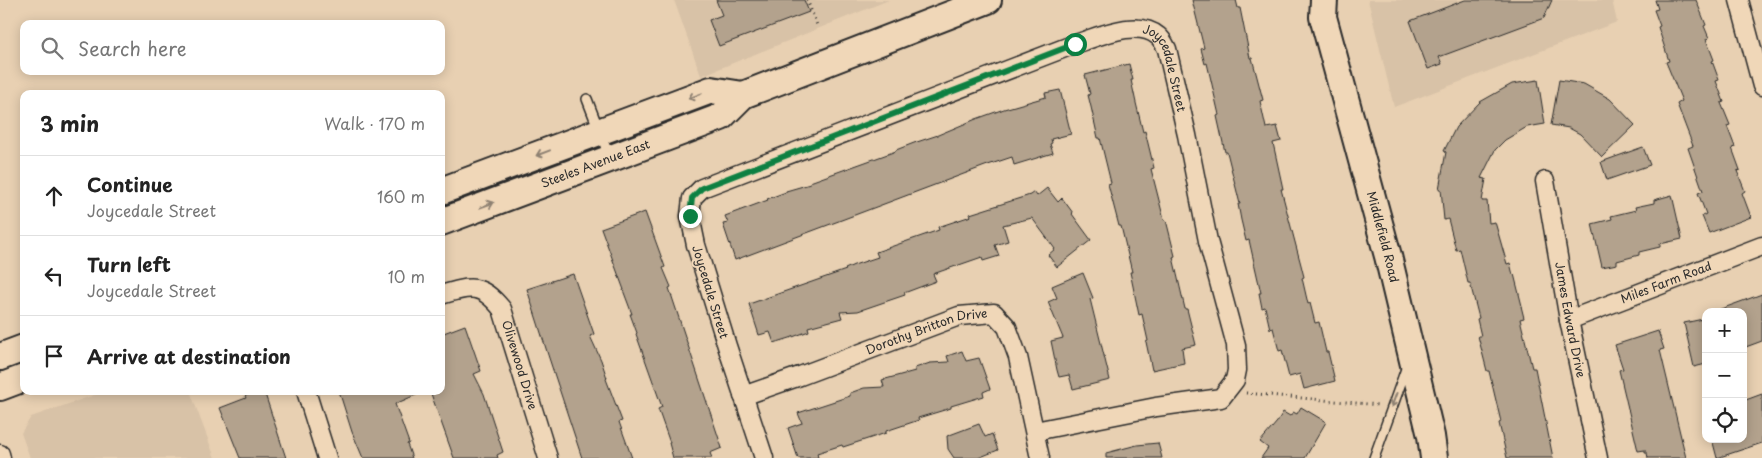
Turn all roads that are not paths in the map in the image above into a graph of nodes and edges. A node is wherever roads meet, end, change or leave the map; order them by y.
1 (988, 0) edge
2 (1739, 0) edge
3 (1319, 6) edge
4 (1762, 86) edge
5 (743, 95) junction
6 (587, 99) dead end
7 (600, 132) junction
8 (610, 158) junction
9 (1544, 181) dead end
10 (445, 190) edge
11 (445, 220) edge
12 (1762, 246) edge
13 (445, 294) edge
14 (1569, 320) junction
15 (20, 350) edge
16 (1411, 354) junction
17 (0, 357) edge
18 (20, 380) edge
19 (0, 387) edge
20 (307, 395) edge
21 (743, 396) junction
22 (1035, 431) junction
23 (0, 454) edge
24 (2, 458) edge
25 (327, 458) edge
26 (548, 458) edge
27 (764, 458) edge
28 (1040, 458) edge
29 (1374, 458) edge
30 (1434, 458) edge
31 (1598, 458) edge

1 - 5 main road, Steeles Avenue East
2 - 4 street
3 - 16 main road, Middlefield Road
5 -> 7 main road
5 - 8 main road, Steeles Avenue East
6 - 7 lane
7 - 8 lane
7 -> 10 main road
11 -> 8 main road, Steeles Avenue East
9 - 14 street, James Edward Drive
12 - 14 street, Miles Farm Road
13 - 26 street, Olivewood Drive
14 - 31 street, James Edward Drive
15 - 17 main road
16 -> 29 lane
16 - 30 main road, Middlefield Road
18 - 19 main road
20 - 25 street
21 - 22 street, Dorothy Britton Drive
21 - 22 street, Joycedale Street
21 - 27 street, Joycedale Street
22 - 28 street, Dorothy Britton Drive
23 - 24 street

